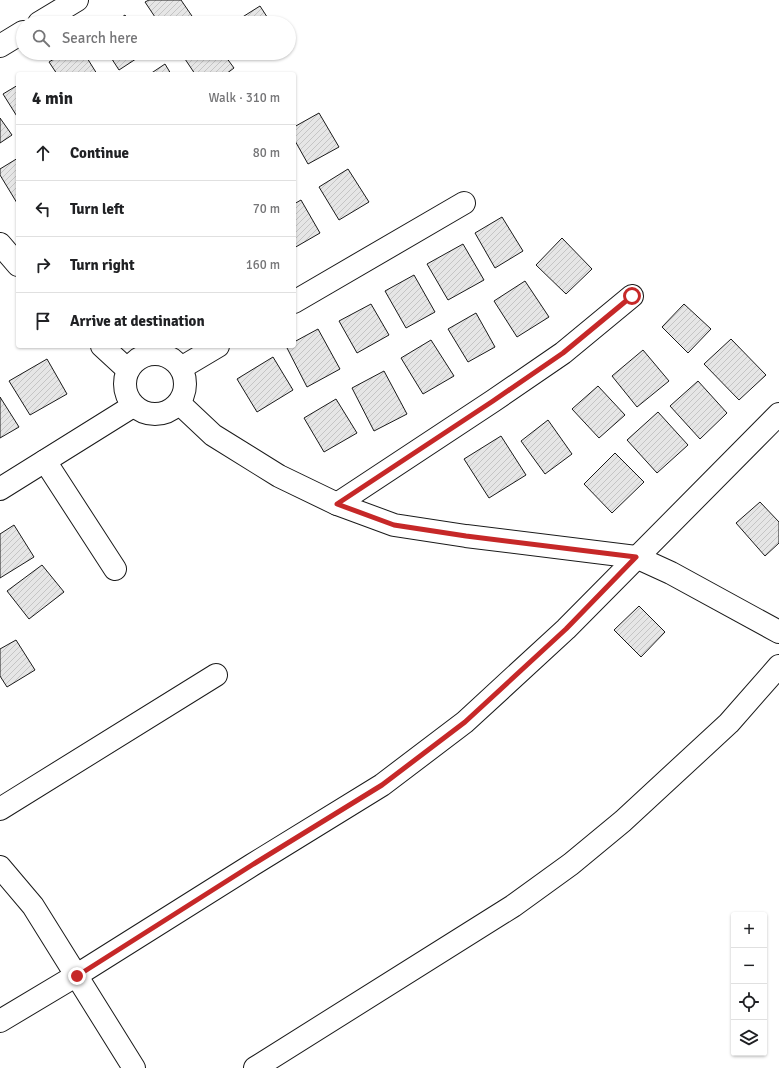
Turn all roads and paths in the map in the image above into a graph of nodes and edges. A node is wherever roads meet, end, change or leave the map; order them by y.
1 (77, 0) edge
2 (51, 16) edge
3 (16, 36) edge
4 (0, 46) edge
5 (464, 202) dead end
6 (632, 296) dead end
7 (296, 301) edge
8 (104, 348) edge
9 (215, 348) edge
10 (181, 368) junction
11 (128, 370) junction
12 (179, 403) junction
13 (133, 406) junction
14 (779, 414) edge
15 (45, 461) junction
16 (0, 489) edge
17 (337, 504) junction
18 (636, 557) junction
19 (115, 569) dead end
20 (779, 632) edge
21 (779, 637) edge
22 (779, 659) edge
23 (779, 666) edge
24 (216, 675) dead end
25 (0, 809) edge
26 (0, 867) edge
27 (77, 976) junction
28 (0, 1021) edge
29 (134, 1068) edge
30 (255, 1068) edge

1 - 2 street
3 - 4 street
5 - 7 street
6 - 17 street
8 - 11 street
9 - 10 street
10 - 11 street
10 - 12 street
11 - 13 street
12 - 13 street
12 - 17 street
13 - 15 street
14 - 18 street
15 - 16 street
15 - 19 street
17 - 18 street
18 - 20 street
18 - 27 street
21 - 22 street
23 - 30 street
24 - 25 street
26 - 27 street
27 - 28 street
27 - 29 street

